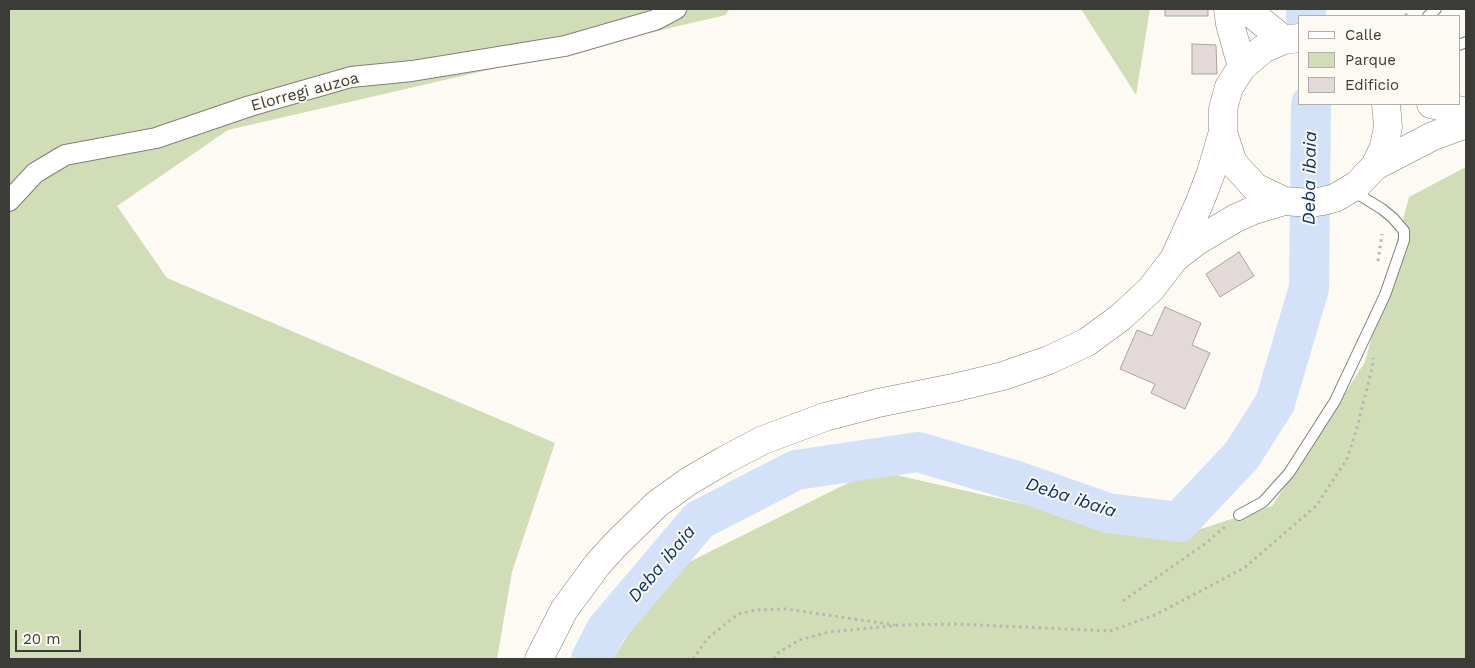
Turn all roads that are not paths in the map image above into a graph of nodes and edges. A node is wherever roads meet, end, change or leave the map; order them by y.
1 (676, 9) edge
2 (1228, 9) edge
3 (1254, 15) edge
4 (1282, 42) edge
5 (1242, 67) junction
6 (1386, 105) edge
7 (1453, 107) edge
8 (1223, 132) junction
9 (1375, 166) junction
10 (1343, 193) junction
11 (1284, 201) junction
12 (9, 202) edge
13 (1174, 259) junction
14 (1239, 515) road end
15 (538, 659) edge

1 - 12 street, Elorregi auzoa
2 - 5 main road
3 - 4 main road
4 - 5 main road
5 - 8 main road
6 - 9 main road
7 - 9 main road
8 - 11 main road
8 - 13 main road
9 - 10 main road
10 - 11 main road
10 - 14 lane
11 - 13 main road
13 - 15 main road

